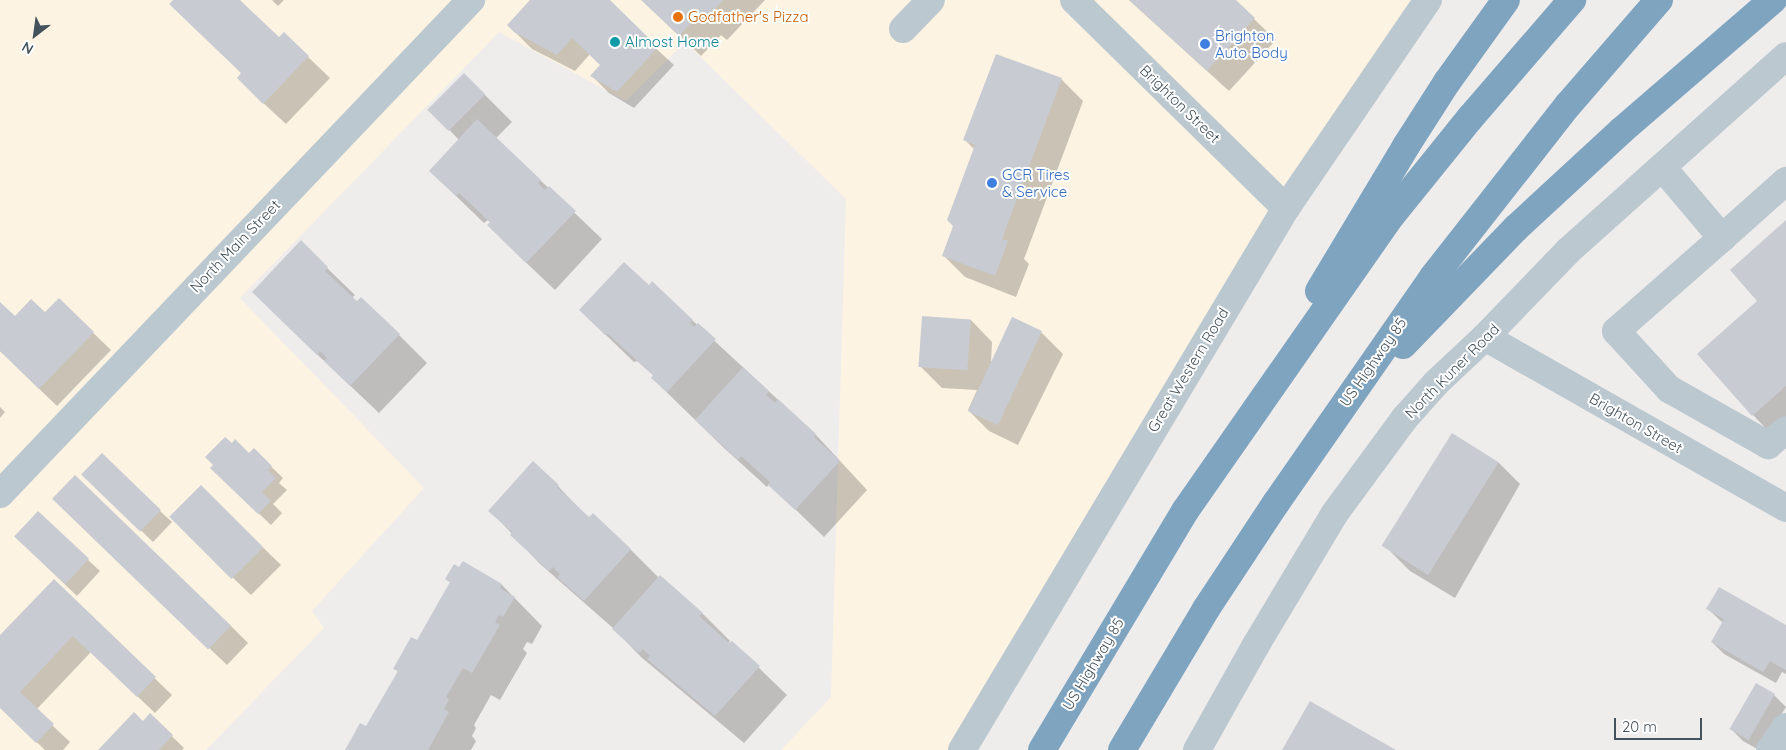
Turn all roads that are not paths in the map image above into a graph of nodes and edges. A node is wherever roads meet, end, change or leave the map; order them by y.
1 (471, 0) edge
2 (931, 0) edge
3 (1074, 0) edge
4 (1428, 0) edge
5 (1506, 0) edge
6 (1572, 0) edge
7 (1659, 0) edge
8 (1773, 0) edge
9 (903, 29) dead end
10 (1786, 56) edge
11 (1662, 167) junction
12 (1786, 181) edge
13 (1286, 208) junction
14 (1722, 238) junction
15 (1485, 337) junction
16 (1786, 430) edge
17 (1307, 456) junction
18 (0, 494) edge
19 (1786, 508) edge
20 (1185, 512) junction
21 (1786, 727) edge
22 (962, 750) edge
23 (1042, 750) edge
24 (1122, 750) edge
25 (1198, 750) edge
26 (1770, 750) edge

1 - 18 street, North Main Street
2 - 9 street
3 - 13 street, Brighton Street
4 - 13 street, Great Western Road
5 - 20 highway
6 - 20 highway, US Highway 85
7 - 17 highway, US Highway 85
8 - 17 highway
10 - 11 street, North Kuner Road
11 - 14 street
11 - 15 street, North Kuner Road
12 - 14 street
13 - 22 street, Great Western Road
14 - 16 street
15 - 19 street, Brighton Street
15 - 25 street, North Kuner Road
17 - 24 highway, US Highway 85
20 - 23 highway, US Highway 85
21 - 26 street

